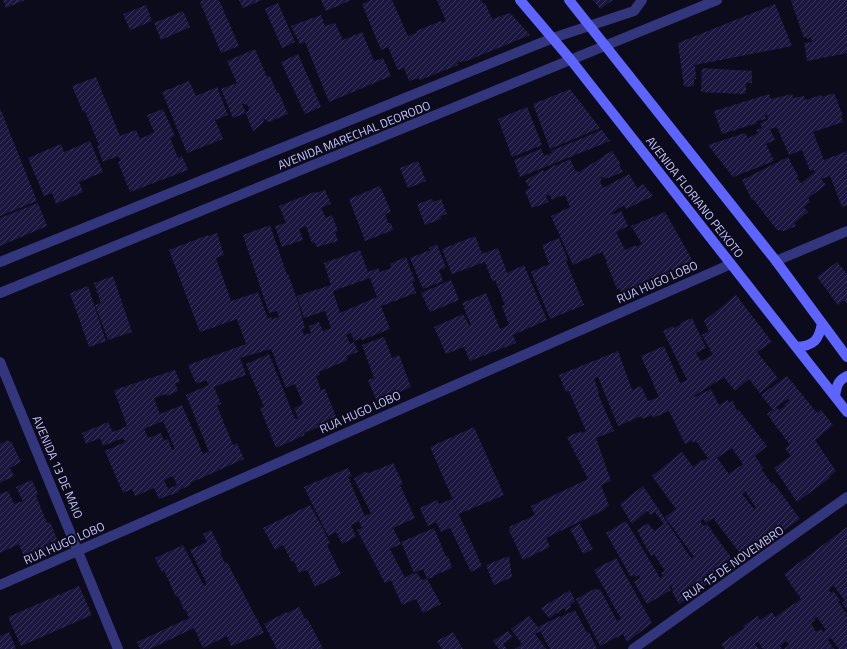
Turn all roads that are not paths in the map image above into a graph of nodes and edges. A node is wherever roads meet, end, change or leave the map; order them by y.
1 (520, 0) edge
2 (569, 0) edge
3 (642, 0) edge
4 (717, 0) edge
5 (591, 26) junction
6 (553, 38) junction
7 (607, 46) junction
8 (571, 60) junction
9 (847, 232) edge
10 (776, 261) junction
11 (0, 262) edge
12 (731, 264) junction
13 (0, 293) edge
14 (822, 323) junction
15 (796, 347) junction
16 (847, 357) edge
17 (0, 362) edge
18 (847, 376) edge
19 (835, 396) junction
20 (847, 412) edge
21 (847, 497) edge
22 (78, 550) junction
23 (0, 585) edge
24 (118, 649) edge
25 (633, 649) edge

1 - 6 street, AVENIDA FLORIANO PEIXOTO
2 - 5 street, AVENIDA FLORIANO PEIXOTO
3 - 5 street, AVENIDA MARECHAL DEORODO
4 - 7 street, AVENIDA MARECHAL DEORODO
5 - 6 street, AVENIDA MARECHAL DEORODO
5 - 7 street, AVENIDA FLORIANO PEIXOTO
6 - 8 street, AVENIDA FLORIANO PEIXOTO
6 - 11 street, AVENIDA MARECHAL DEORODO
7 - 8 street, AVENIDA MARECHAL DEORODO
7 - 10 street, AVENIDA FLORIANO PEIXOTO
8 - 12 street, AVENIDA FLORIANO PEIXOTO
8 - 13 street, AVENIDA MARECHAL DEORODO
9 - 10 street
10 - 14 street, AVENIDA FLORIANO PEIXOTO
12 - 15 street, AVENIDA FLORIANO PEIXOTO
12 - 22 street, RUA HUGO LOBO
14 - 15 street
14 - 16 street, AVENIDA FLORIANO PEIXOTO
15 - 19 street, AVENIDA FLORIANO PEIXOTO
17 - 22 street, AVENIDA 13 DE MAIO
18 - 19 street
19 - 20 street, AVENIDA FLORIANO PEIXOTO
21 - 25 street, RUA 15 DE NOVEMBRO
22 - 23 street, RUA HUGO LOBO
22 - 24 street, AVENIDA 13 DE MAIO

